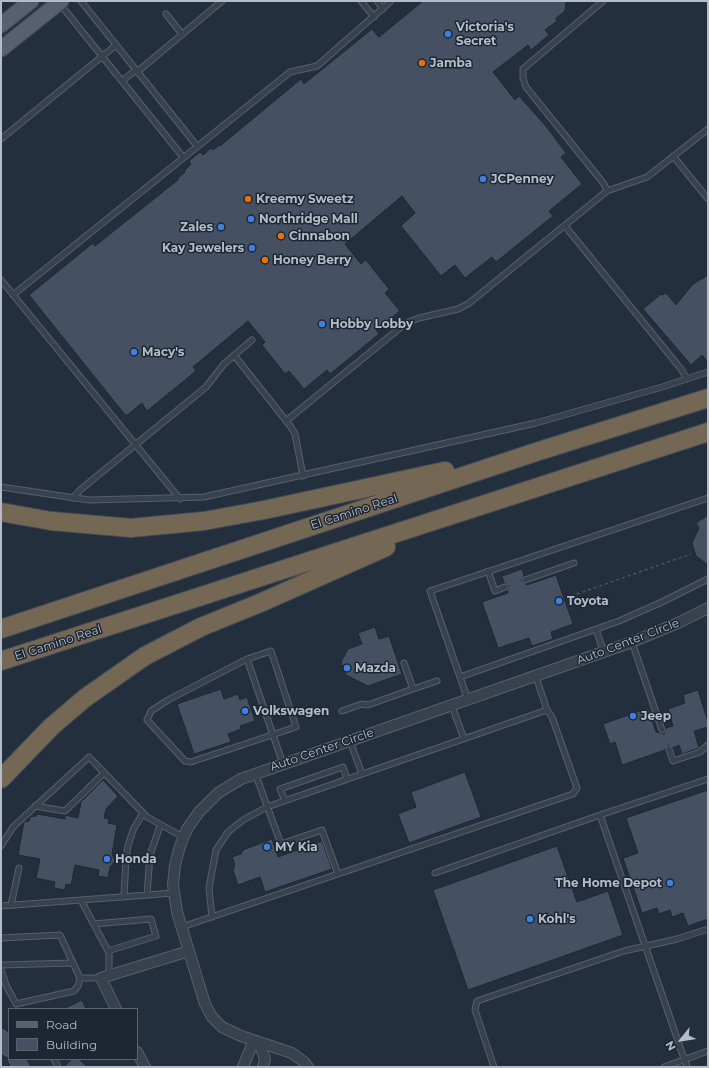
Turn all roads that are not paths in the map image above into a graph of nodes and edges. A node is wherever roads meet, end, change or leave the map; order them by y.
1 (31, 1) edge
2 (60, 1) edge
3 (81, 1) edge
4 (222, 1) edge
5 (361, 1) edge
6 (377, 1) edge
7 (391, 1) edge
8 (603, 1) edge
9 (383, 9) junction
10 (166, 14) dead end
11 (374, 17) junction
12 (1, 25) edge
13 (182, 34) junction
14 (116, 45) junction
15 (1, 49) edge
16 (102, 56) junction
17 (137, 71) junction
18 (122, 81) junction
19 (708, 128) edge
20 (1, 140) edge
21 (197, 146) junction
22 (673, 156) junction
23 (183, 157) junction
24 (607, 191) junction
25 (708, 199) edge
26 (565, 226) junction
27 (1, 280) edge
28 (13, 295) junction
29 (252, 340) dead end
30 (234, 355) junction
31 (708, 372) edge
32 (687, 379) junction
33 (708, 398) edge
34 (286, 421) junction
35 (708, 432) edge
36 (135, 444) junction
37 (536, 452) junction
38 (303, 476) junction
39 (1, 487) edge
40 (73, 498) junction
41 (708, 498) edge
42 (180, 499) junction
43 (475, 508) junction
44 (1, 512) edge
45 (574, 564) dead end
46 (488, 571) junction
47 (708, 579) edge
48 (525, 580) dead end
49 (506, 587) dead end
50 (708, 608) edge
51 (1, 628) edge
52 (596, 629) junction
53 (632, 642) junction
54 (604, 652) junction
55 (248, 659) junction
56 (1, 661) edge
57 (404, 663) dead end
58 (460, 677) junction
59 (536, 677) junction
60 (437, 681) dead end
61 (413, 689) junction
62 (468, 700) junction
63 (452, 706) junction
64 (547, 710) junction
65 (342, 711) dead end
66 (662, 730) dead end
67 (273, 734) junction
68 (464, 739) junction
69 (350, 741) junction
70 (708, 745) edge
71 (669, 749) dead end
72 (283, 764) junction
73 (104, 773) junction
74 (255, 773) junction
75 (362, 774) junction
76 (708, 778) edge
77 (1, 779) edge
78 (347, 779) junction
79 (285, 801) junction
80 (35, 806) junction
81 (267, 807) junction
82 (143, 813) junction
83 (600, 815) junction
84 (160, 826) junction
85 (183, 837) junction
86 (1, 846) edge
87 (19, 868) dead end
88 (435, 873) dead end
89 (338, 874) junction
90 (174, 893) junction
91 (148, 895) junction
92 (124, 897) junction
93 (81, 900) junction
94 (11, 905) junction
95 (1, 906) edge
96 (212, 917) junction
97 (94, 924) junction
98 (182, 927) junction
99 (708, 929) edge
100 (1, 938) edge
101 (646, 946) junction
102 (108, 951) junction
103 (189, 952) junction
104 (73, 963) junction
105 (1, 965) edge
106 (1, 970) edge
107 (105, 977) junction
108 (80, 978) junction
109 (116, 1008) edge
110 (1, 1037) edge
111 (259, 1042) junction
112 (8, 1048) edge
113 (708, 1050) edge
114 (138, 1054) edge
115 (684, 1059) junction
116 (145, 1067) edge
117 (243, 1067) edge
118 (263, 1067) edge
119 (308, 1067) edge
120 (494, 1067) edge
121 (664, 1067) edge
122 (686, 1067) edge

1 - 12 main road
2 - 15 main road
2 - 16 lane
3 - 14 lane
4 - 13 lane
5 - 11 lane
6 - 9 lane
7 - 9 lane
8 - 24 lane
9 - 11 lane
10 - 13 lane
11 - 21 lane
13 - 17 lane
14 - 16 lane
14 - 17 lane
16 - 18 lane
16 - 20 lane
17 - 18 lane
17 - 21 lane
18 - 23 lane
19 - 22 lane
21 - 23 lane
22 - 24 lane
22 - 25 lane
23 - 28 lane
24 - 26 lane
26 - 32 lane
26 - 34 lane
27 - 28 lane
28 - 36 lane
29 - 30 lane
30 - 34 lane
30 - 36 lane
31 - 32 lane
32 - 38 lane
33 - 37 highway, El Camino Real
34 - 38 lane
35 - 43 highway, El Camino Real
36 - 40 lane
36 - 42 lane
37 - 44 highway
37 - 51 highway, El Camino Real
38 - 42 lane
39 - 40 lane
40 - 42 lane
41 - 46 lane
43 - 56 highway, El Camino Real
43 - 77 highway
45 - 48 lane
46 - 49 lane
46 - 58 lane
47 - 52 lane
50 - 53 street, Auto Center Circle
52 - 54 lane
52 - 58 lane
53 - 54 street, Auto Center Circle
53 - 66 lane
54 - 59 street, Auto Center Circle
55 - 67 lane
55 - 67 lane
55 - 67 lane
57 - 61 lane
58 - 62 lane
59 - 62 street, Auto Center Circle
59 - 64 lane
60 - 61 lane
61 - 65 lane
62 - 63 street, Auto Center Circle
63 - 68 lane
63 - 69 street, Auto Center Circle
64 - 68 lane
64 - 89 lane
67 - 72 lane
68 - 75 lane
69 - 72 street, Auto Center Circle
69 - 75 lane
70 - 71 lane
72 - 74 street, Auto Center Circle
73 - 80 lane
73 - 80 lane
73 - 82 lane
74 - 81 lane
74 - 85 street, Auto Center Circle
75 - 78 lane
76 - 83 lane
78 - 79 lane
78 - 79 lane
79 - 81 lane
80 - 86 lane
81 - 89 lane
81 - 96 lane
82 - 84 lane
82 - 92 lane
83 - 88 lane
83 - 101 lane
84 - 85 lane
84 - 91 lane
85 - 90 street, Auto Center Circle
87 - 94 lane
89 - 96 lane
90 - 91 lane
90 - 98 street, Auto Center Circle
91 - 92 lane
92 - 93 lane
93 - 94 lane
93 - 97 lane
94 - 95 lane
96 - 98 lane
97 - 102 lane
97 - 102 lane
98 - 103 street, Auto Center Circle
99 - 101 lane
100 - 104 lane
101 - 115 lane
101 - 120 lane
102 - 107 lane
103 - 107 street
103 - 111 street, Auto Center Circle
104 - 105 lane
104 - 108 lane
106 - 108 lane
107 - 108 lane
107 - 109 street
110 - 112 main road
111 - 117 street
111 - 118 street
111 - 119 street, Auto Center Circle
113 - 115 lane
114 - 116 street
115 - 121 lane
115 - 122 lane

